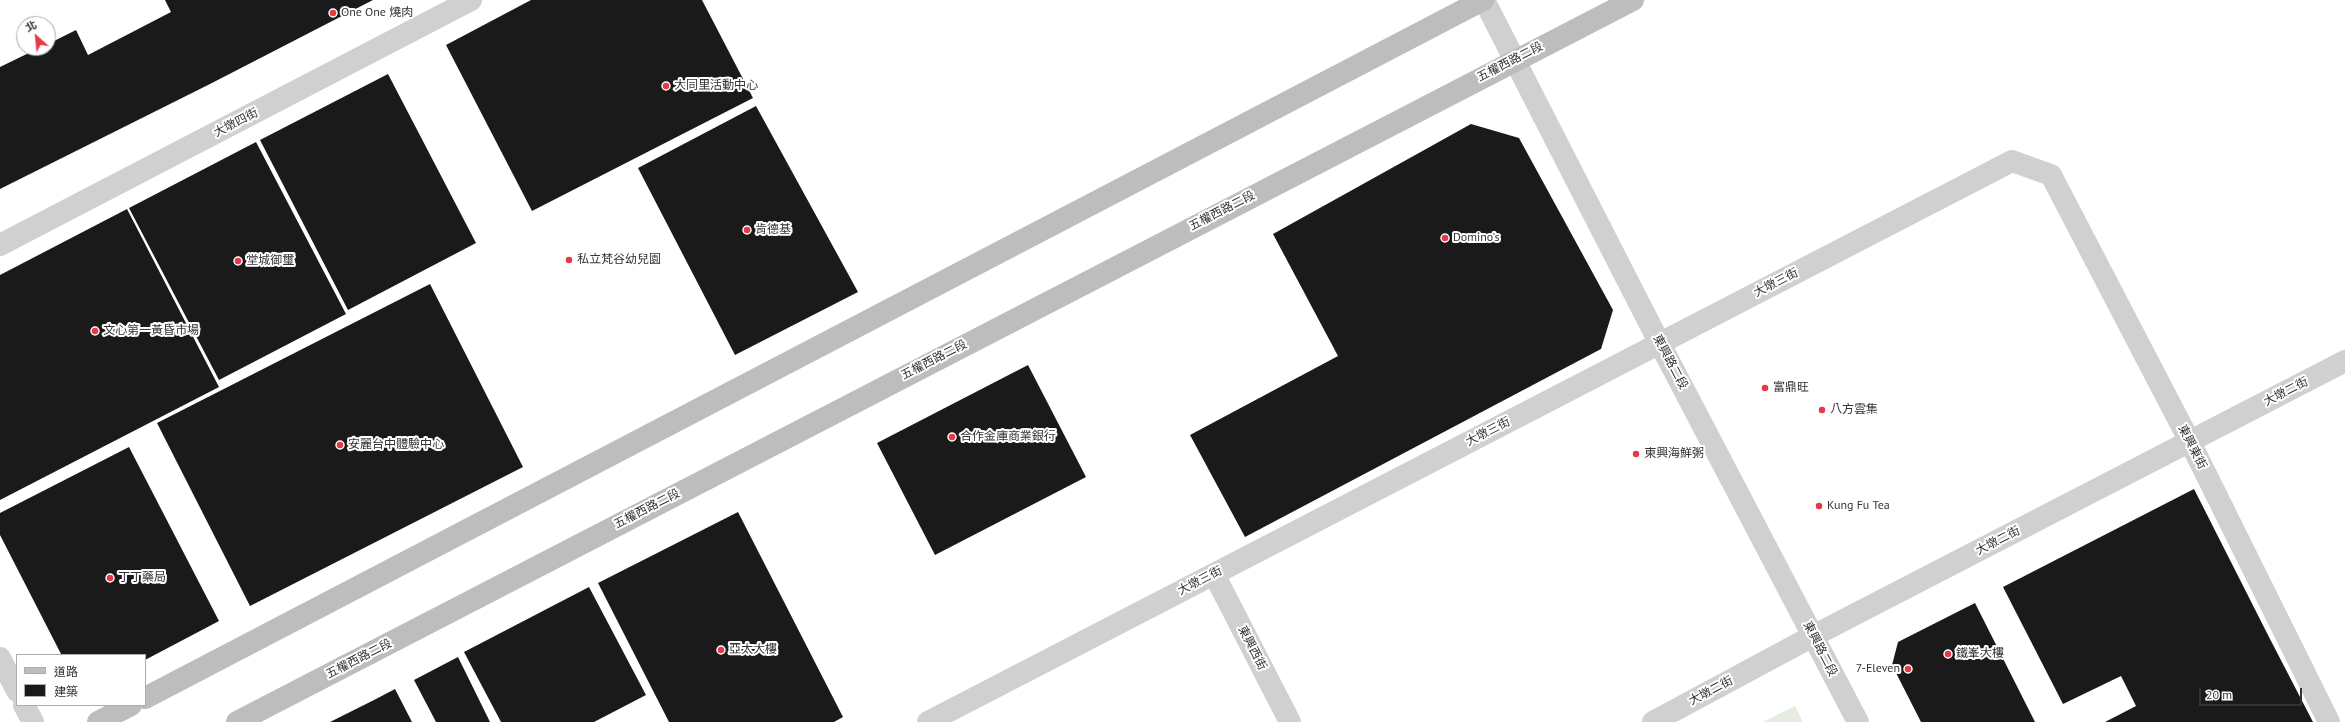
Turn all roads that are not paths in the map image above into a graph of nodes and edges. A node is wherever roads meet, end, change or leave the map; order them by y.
1 (471, 0) edge
2 (1484, 0) edge
3 (1633, 0) edge
4 (1514, 60) junction
5 (2051, 174) joint
6 (0, 245) edge
7 (1660, 344) junction
8 (2345, 361) edge
9 (2190, 442) junction
10 (1214, 574) junction
11 (1813, 636) junction
12 (0, 658) edge
13 (16, 689) edge
14 (146, 697) edge
15 (25, 706) edge
16 (129, 706) edge
17 (33, 722) edge
18 (98, 722) edge
19 (237, 722) edge
20 (928, 722) edge
21 (1290, 722) edge
22 (1653, 722) edge
23 (1858, 722) edge
24 (2329, 722) edge

1 - 6 street, 大墩四街
2 - 4 street, 東興路二段
2 - 14 main road
3 - 4 main road, 五權西路二段
4 - 7 street, 東興路二段
4 - 19 main road, 五權西路二段
5 - 7 street, 大墩三街
5 - 9 street, 東興東街
7 - 10 street, 大墩三街
7 - 11 street, 東興路二段
8 - 9 street, 大墩二街
9 - 11 street, 大墩二街
9 - 24 street, 東興東街
10 - 20 street, 大墩三街
10 - 21 street, 東興西街
11 - 22 street, 大墩二街
11 - 23 street, 東興路二段
12 - 13 street
15 - 17 street
16 - 18 main road

